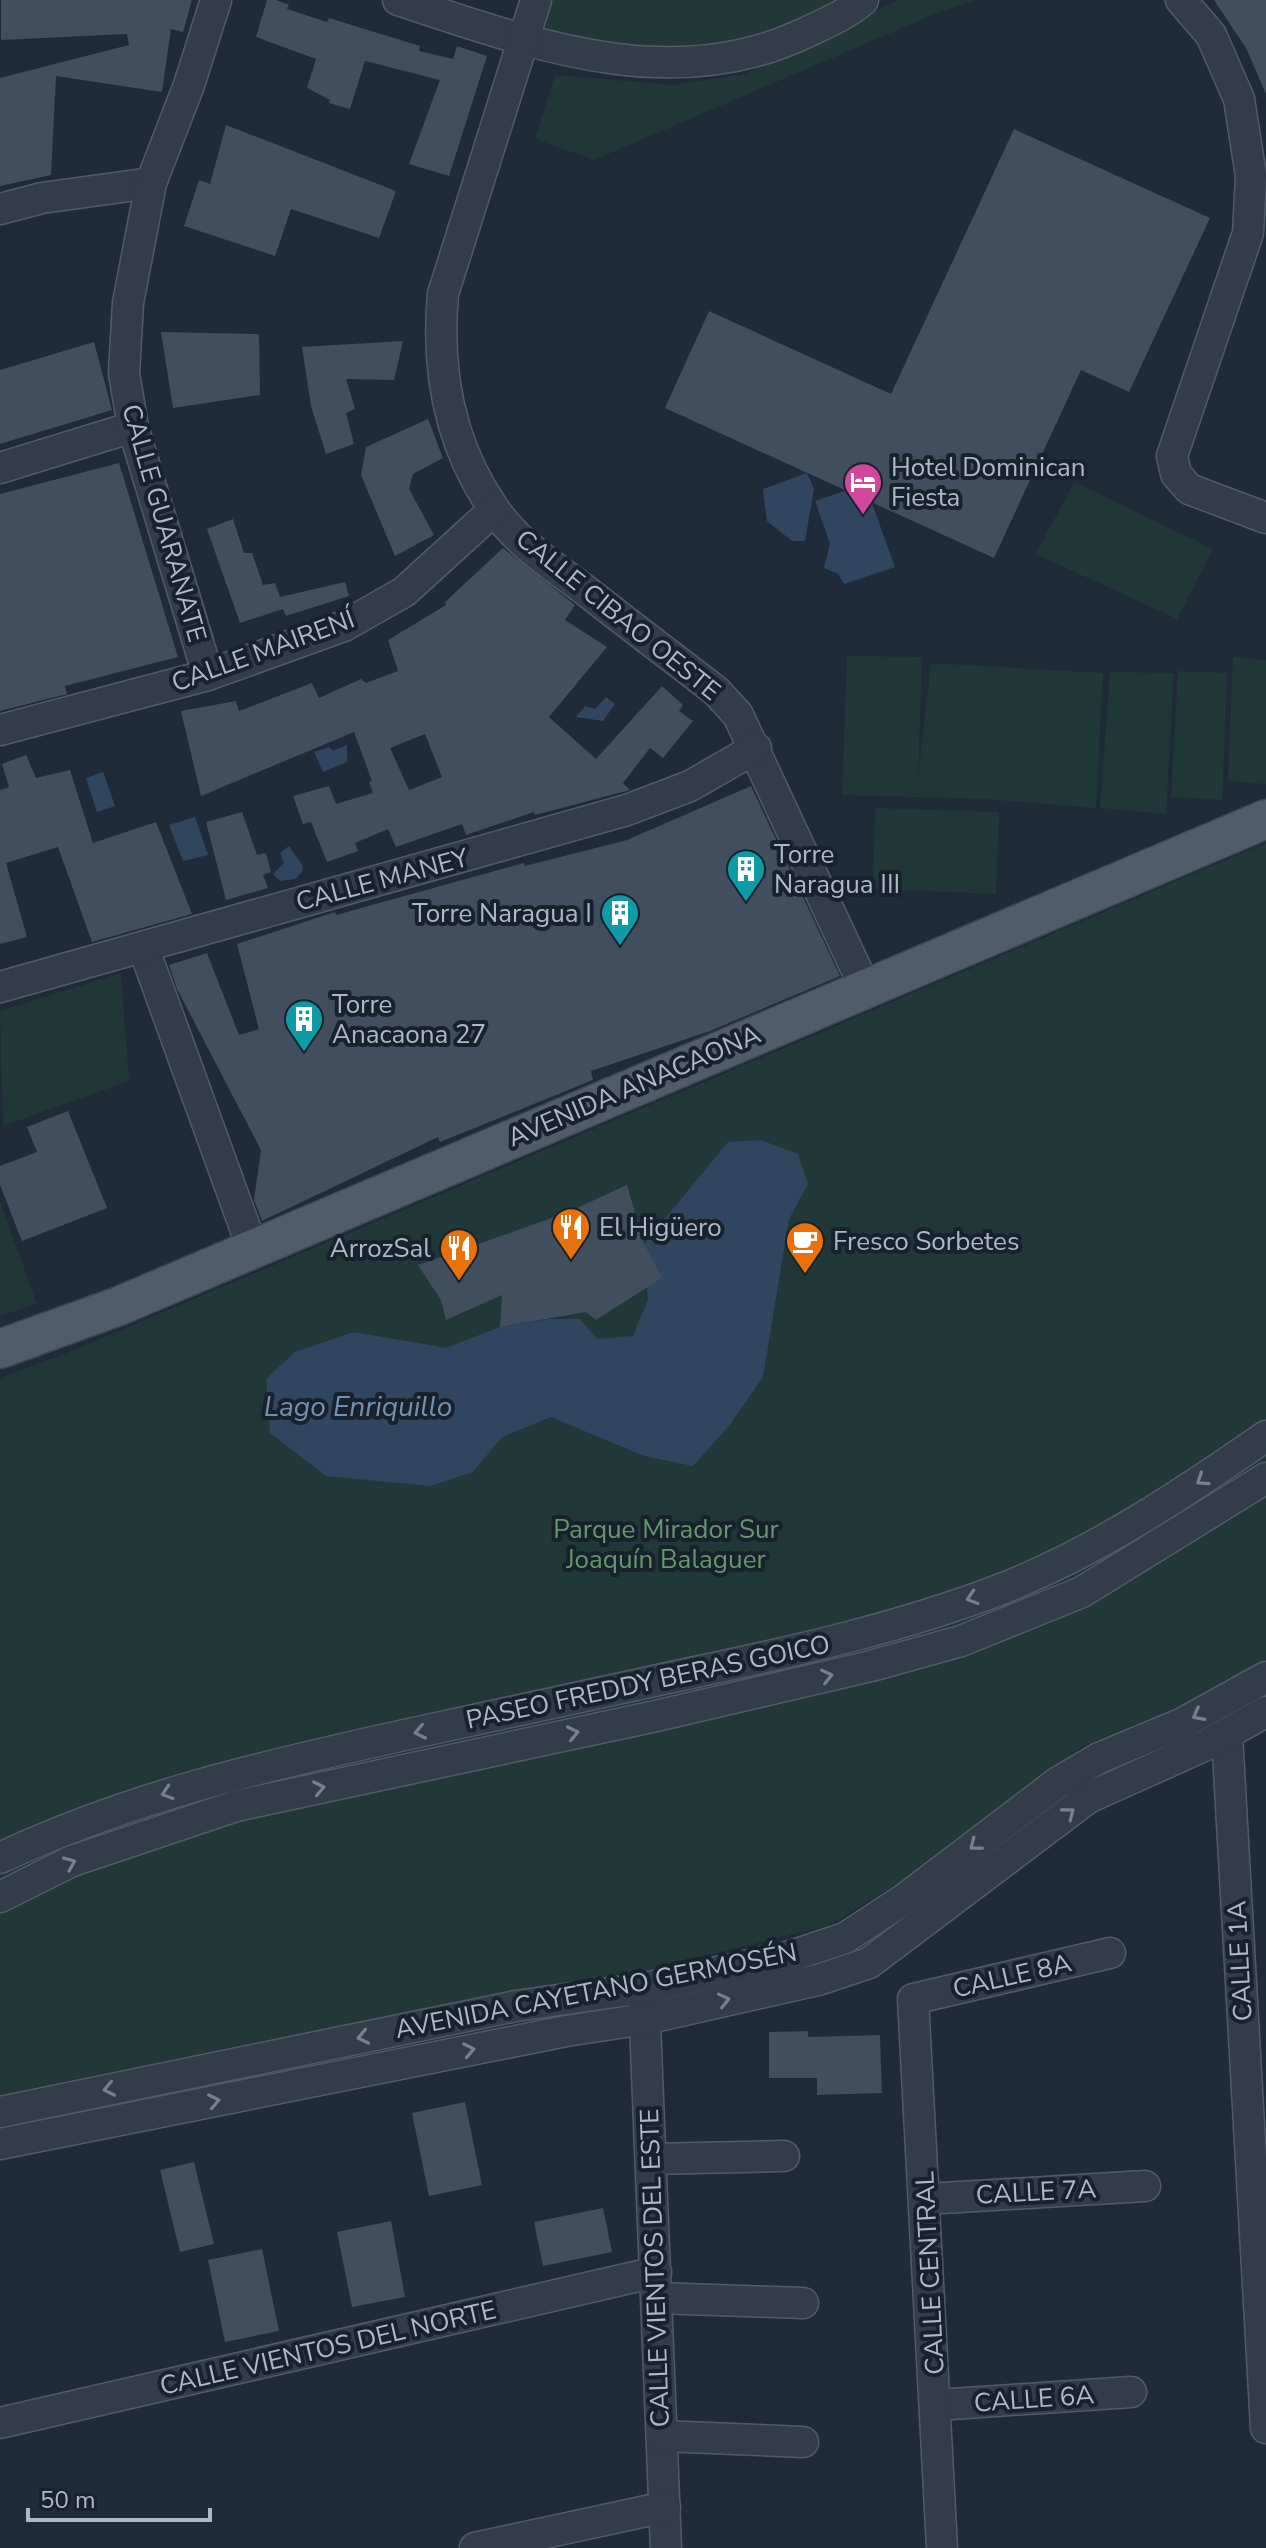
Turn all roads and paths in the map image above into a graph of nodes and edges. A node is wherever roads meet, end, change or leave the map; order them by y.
1 (216, 0) edge
2 (398, 0) edge
3 (536, 0) edge
4 (863, 0) edge
5 (1181, 0) edge
6 (524, 41) junction
7 (151, 183) junction
8 (0, 209) edge
9 (1257, 235) edge
10 (133, 427) junction
11 (0, 468) edge
12 (494, 510) junction
13 (1263, 525) edge
14 (208, 675) junction
15 (0, 730) edge
16 (756, 748) junction
17 (1266, 819) edge
18 (144, 949) junction
19 (0, 987) edge
20 (865, 988) junction
21 (252, 1247) junction
22 (0, 1349) edge
23 (1266, 1436) edge
24 (1266, 1478) edge
25 (1266, 1677) edge
26 (1266, 1712) edge
27 (1227, 1734) junction
28 (0, 1858) edge
29 (0, 1897) edge
30 (1110, 1953) dead end
31 (644, 1988) junction
32 (913, 1999) joint
33 (645, 2019) junction
34 (0, 2112) edge
35 (0, 2144) edge
36 (784, 2156) dead end
37 (651, 2159) junction
38 (1145, 2186) dead end
39 (926, 2199) junction
40 (657, 2285) junction
41 (803, 2303) dead end
42 (1131, 2392) dead end
43 (937, 2405) junction
44 (0, 2423) edge
45 (1266, 2428) edge
46 (662, 2436) junction
47 (803, 2442) dead end
48 (665, 2507) junction
49 (475, 2548) edge
50 (666, 2548) edge
51 (942, 2548) edge

1 - 7 street, CALLE GUARANATE
2 - 6 street
3 - 6 street, CALLE CIBAO OESTE
4 - 6 street
5 - 9 street
6 - 12 street, CALLE CIBAO OESTE
7 - 8 street
7 - 10 street, CALLE GUARANATE
9 - 13 street
10 - 11 street
10 - 14 street, CALLE GUARANATE
12 - 14 street, CALLE MAIRENÍ
12 - 16 street, CALLE CIBAO OESTE
14 - 15 street, CALLE MAIRENÍ
16 - 18 street, CALLE MANEY
16 - 20 street, CALLE CIBAO OESTE
17 - 20 main road, AVENIDA ANACAONA
18 - 19 street, CALLE MANEY
18 - 21 street
20 - 21 main road, AVENIDA ANACAONA
21 - 22 main road, AVENIDA ANACAONA
23 -> 28 street, PASEO FREDDY BERAS GOICO
29 -> 24 street, PASEO FREDDY BERAS GOICO
25 -> 31 street, AVENIDA CAYETANO GERMOSÉN
26 - 27 street, AVENIDA CAYETANO GERMOSÉN
33 -> 27 street, AVENIDA CAYETANO GERMOSÉN
27 - 45 street, CALLE 1A
30 - 32 street, CALLE 8A
31 - 33 street, CALLE VIENTOS DEL ESTE
31 -> 34 street, AVENIDA CAYETANO GERMOSÉN
32 - 39 street, CALLE CENTRAL
35 -> 33 street, AVENIDA CAYETANO GERMOSÉN
33 - 37 street, CALLE VIENTOS DEL ESTE
36 - 37 street
37 - 40 street, CALLE VIENTOS DEL ESTE
38 - 39 street, CALLE 7A
39 - 43 street, CALLE CENTRAL
40 - 41 street, CALLE VIENTOS DEL NORTE
40 - 44 street, CALLE VIENTOS DEL NORTE
40 - 46 street, CALLE VIENTOS DEL ESTE
42 - 43 street, CALLE 6A
43 - 51 street, CALLE CENTRAL
46 - 47 street
46 - 48 street, CALLE VIENTOS DEL ESTE
48 - 49 street
48 - 50 street, CALLE VIENTOS DEL ESTE

